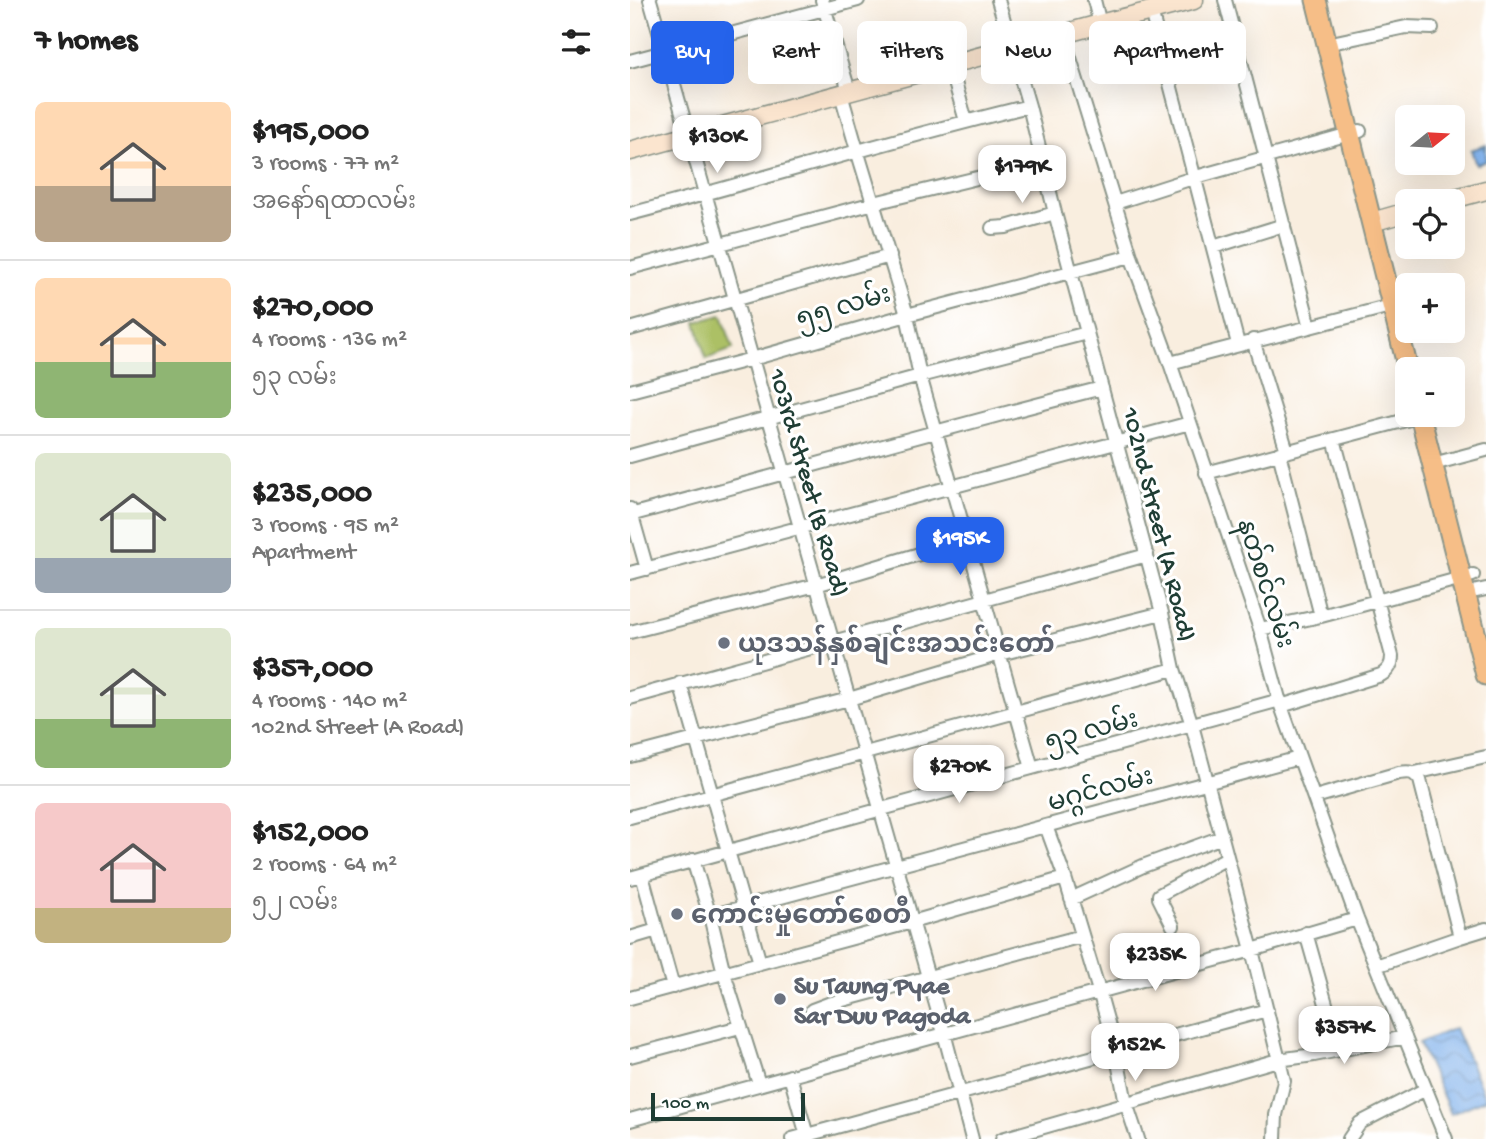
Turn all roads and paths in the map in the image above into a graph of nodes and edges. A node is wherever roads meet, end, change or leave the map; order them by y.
1 (650, 0) edge
2 (858, 0) edge
3 (998, 0) edge
4 (1094, 0) edge
5 (1225, 0) edge
6 (1316, 0) edge
7 (1326, 0) edge
8 (1188, 1) edge
9 (823, 4) edge
10 (1151, 11) junction
11 (656, 21) edge
12 (1004, 21) edge
13 (1099, 21) edge
14 (1112, 21) edge
15 (1432, 28) dead end
16 (734, 30) edge
17 (1336, 42) junction
18 (651, 55) edge
19 (630, 61) edge
20 (1075, 74) edge
21 (674, 84) edge
22 (876, 84) edge
23 (955, 84) edge
24 (1023, 84) edge
25 (845, 92) junction
26 (1029, 106) junction
27 (966, 121) junction
28 (1355, 132) junction
29 (688, 135) junction
30 (857, 150) junction
31 (630, 151) edge
32 (1266, 157) junction
33 (1043, 162) junction
34 (1196, 177) junction
35 (1486, 190) edge
36 (705, 194) junction
37 (1465, 196) edge
38 (874, 203) junction
39 (1115, 203) junction
40 (1055, 213) junction
41 (630, 214) edge
42 (1395, 215) edge
43 (1376, 220) junction
44 (1284, 225) junction
45 (992, 228) dead end
46 (719, 244) junction
47 (1213, 247) junction
48 (890, 256) junction
49 (1131, 256) junction
50 (630, 268) edge
51 (1071, 272) junction
52 (1395, 288) edge
53 (735, 300) junction
54 (1395, 311) edge
55 (907, 314) junction
56 (1310, 327) junction
57 (630, 329) edge
58 (1087, 333) junction
59 (1253, 340) junction
60 (1238, 344) junction
61 (752, 359) junction
62 (1170, 363) junction
63 (920, 376) junction
64 (1102, 388) junction
65 (630, 391) edge
66 (769, 418) junction
67 (1190, 423) junction
68 (1395, 423) edge
69 (1428, 427) edge
70 (936, 430) junction
71 (1334, 439) junction
72 (1118, 441) junction
73 (1486, 450) edge
74 (1283, 452) junction
75 (630, 456) edge
76 (1439, 463) junction
77 (785, 473) junction
78 (1206, 473) junction
79 (952, 486) junction
80 (631, 512) edge
81 (800, 527) junction
82 (966, 540) junction
83 (1147, 555) junction
84 (646, 569) junction
85 (630, 573) edge
86 (1474, 583) edge
87 (816, 585) junction
88 (984, 599) junction
89 (1376, 601) junction
90 (1162, 612) junction
91 (1321, 616) junction
92 (1486, 626) edge
93 (1260, 629) junction
94 (630, 632) edge
95 (832, 642) junction
96 (1000, 654) junction
97 (1174, 669) junction
98 (1486, 675) edge
99 (680, 684) junction
100 (630, 698) edge
101 (849, 699) junction
102 (1280, 703) junction
103 (1015, 713) junction
104 (1192, 724) junction
105 (695, 739) junction
106 (864, 754) junction
107 (630, 756) edge
108 (1486, 757) edge
109 (1299, 758) junction
110 (1031, 768) junction
111 (1415, 773) junction
112 (1207, 782) junction
113 (712, 796) junction
114 (1315, 797) junction
115 (880, 810) junction
116 (630, 817) edge
117 (1046, 826) junction
118 (1222, 838) junction
119 (728, 851) junction
120 (1227, 858) junction
121 (694, 860) junction
122 (896, 866) junction
123 (636, 876) edge
124 (1065, 878) junction
125 (1071, 899) junction
126 (744, 907) junction
127 (710, 916) junction
128 (1357, 919) junction
129 (912, 922) junction
130 (1172, 926) dead end
131 (1486, 929) edge
132 (657, 930) junction
133 (1306, 933) junction
134 (1082, 936) junction
135 (1460, 937) junction
136 (630, 938) edge
137 (1252, 950) junction
138 (760, 963) junction
139 (1376, 967) junction
140 (724, 972) junction
141 (928, 978) junction
142 (673, 987) junction
143 (1099, 990) junction
144 (630, 998) edge
145 (812, 1010) dead end
146 (1267, 1010) junction
147 (740, 1027) junction
148 (944, 1033) junction
149 (1405, 1037) junction
150 (1339, 1050) junction
151 (1116, 1052) junction
152 (630, 1056) edge
153 (1278, 1060) junction
154 (790, 1076) junction
155 (759, 1084) junction
156 (1426, 1089) junction
157 (960, 1095) junction
158 (1126, 1102) junction
159 (630, 1120) edge
160 (808, 1137) edge
161 (792, 1139) edge
162 (972, 1139) edge
163 (1002, 1139) edge
164 (1138, 1139) edge
165 (1275, 1139) edge
166 (1349, 1139) edge
167 (1446, 1139) edge

1 - 11 street, 103rd Street (B Road)
2 - 9 street
3 - 12 street, 102nd Street (A Road)
4 - 13 street
5 - 32 street
6 - 28 main road
7 - 17 main road
8 - 10 street
9 - 16 street
9 - 25 street
10 - 14 street
10 - 34 street
15 - 17 street
17 - 28 main road
18 - 19 street
20 - 39 street, နတ်စင်လမ်း
21 - 29 street, 103rd Street (B Road)
22 - 25 street
23 - 27 street
24 - 26 street, 102nd Street (A Road)
25 - 29 street
25 - 30 street
26 - 27 street
26 - 33 street, 102nd Street (A Road)
27 - 30 street
28 - 32 street
28 - 43 main road
29 - 31 street
29 - 36 street, 103rd Street (B Road)
30 - 36 street
30 - 38 street
32 - 34 street
32 - 44 street
33 - 38 street
33 - 40 street, 102nd Street (A Road)
34 - 39 street
34 - 47 street
35 - 37 street
36 - 41 street
36 - 46 street, 103rd Street (B Road)
38 - 46 street
38 - 48 street
39 - 49 street, နတ်စင်လမ်း
40 - 45 street
40 - 51 street, 102nd Street (A Road)
42 - 43 street
43 - 52 main road
44 - 47 street
44 - 56 street
46 - 50 street
46 - 53 street, 103rd Street (B Road)
47 - 60 street
48 - 53 street
48 - 55 street
49 - 51 street, ၅၅ လမ်း
49 - 62 street, နတ်စင်လမ်း
51 - 55 street, ၅၅ လမ်း
51 - 58 street, 102nd Street (A Road)
53 - 57 street
53 - 61 street, 103rd Street (B Road)
54 - 56 street
55 - 61 street, ၅၅ လမ်း
55 - 63 street
56 - 59 street
58 - 63 street
58 - 64 street, 102nd Street (A Road)
59 - 60 street
59 - 74 street
60 - 62 street
61 - 65 street, ၅၅ လမ်း
61 - 66 street, 103rd Street (B Road)
62 - 67 street, နတ်စင်လမ်း
63 - 66 street
63 - 70 street
64 - 70 street
64 - 72 street, 102nd Street (A Road)
66 - 75 street
66 - 77 street, 103rd Street (B Road)
67 - 72 street
67 - 78 street, နတ်စင်လမ်း
68 - 71 street
69 - 76 main road
70 - 77 street
70 - 79 street
71 - 74 street
71 - 89 street
72 - 79 street
72 - 83 street, 102nd Street (A Road)
73 - 76 street
74 - 78 street
74 - 91 street
76 - 86 main road
77 - 80 street
77 - 81 street, 103rd Street (B Road)
78 - 93 street, နတ်စင်လမ်း
79 - 81 street
79 - 82 street
80 - 84 street
81 - 84 street
81 - 87 street, 103rd Street (B Road)
82 - 87 street
82 - 88 street
83 - 88 street
83 - 90 street, 102nd Street (A Road)
84 - 85 street
86 - 89 street
86 - 92 main road
86 - 98 main road
87 - 94 street
87 - 95 street, 103rd Street (B Road)
88 - 95 street
88 - 96 street
89 - 91 street
89 - 102 street, ၅၃ လမ်း
90 - 96 street
90 - 97 street, 102nd Street (A Road)
91 - 93 street
93 - 102 street, နတ်စင်လမ်း
95 - 99 street
95 - 101 street, 103rd Street (B Road)
96 - 101 street
96 - 103 street
97 - 103 street
97 - 104 street, 102nd Street (A Road)
99 - 100 street
99 - 105 street
101 - 105 street
101 - 106 street, 103rd Street (B Road)
102 - 104 street, ၅၃ လမ်း
102 - 109 street, နတ်စင်လမ်း
103 - 106 street
103 - 110 street
104 - 110 street, ၅၃ လမ်း
104 - 112 street, 102nd Street (A Road)
105 - 107 street
105 - 113 street
106 - 113 street
106 - 115 street, 103rd Street (B Road)
108 - 111 street
109 - 112 street, မဂ္ဂင်လမ်း
109 - 114 street, နတ်စင်လမ်း
110 - 115 street, ၅၃ လမ်း
111 - 114 street
111 - 135 street
112 - 117 street, မဂ္ဂင်လမ်း
112 - 118 street, 102nd Street (A Road)
113 - 116 street
113 - 119 street
114 - 128 street, နတ်စင်လမ်း
115 - 119 street, ၅၃ လမ်း
115 - 122 street, 103rd Street (B Road)
117 - 122 street, မဂ္ဂင်လမ်း
117 - 124 street
118 - 120 street, 102nd Street (A Road)
118 - 125 street
119 - 121 street, ၅၃ လမ်း
119 - 126 street
120 - 130 street
120 - 137 street, 102nd Street (A Road)
121 - 123 street, ၅၃ လမ်း
121 - 127 street
122 - 126 street, မဂ္ဂင်လမ်း
122 - 129 street, 103rd Street (B Road)
123 - 132 street
124 - 125 street
124 - 129 street
125 - 134 street
126 - 127 street, မဂ္ဂင်လမ်း
126 - 138 street
127 - 140 street
128 - 133 street
128 - 139 street, နတ်စင်လမ်း
129 - 138 street
129 - 141 street, 103rd Street (B Road)
131 - 135 street
132 - 136 street
132 - 142 street
133 - 137 street
133 - 150 street
134 - 141 street
134 - 143 street
135 - 139 street
137 - 143 street
137 - 146 street, 102nd Street (A Road)
138 - 140 street
139 - 149 street, နတ်စင်လမ်း
140 - 142 street
140 - 147 street
141 - 145 street
141 - 148 street, 103rd Street (B Road)
142 - 144 street
143 - 148 street
143 - 151 street
146 - 151 street
146 - 153 street, 102nd Street (A Road)
147 - 152 street
147 - 155 street
148 - 154 street
148 - 157 street, 103rd Street (B Road)
149 - 150 street
149 - 156 street, နတ်စင်လမ်း
150 - 153 street
151 - 157 street
151 - 158 street
153 - 158 street
153 - 165 street, 102nd Street (A Road)
154 - 155 street
154 - 160 street
155 - 159 street
156 - 166 street
156 - 167 street, နတ်စင်လမ်း
157 - 160 street
157 - 162 street, 103rd Street (B Road)
158 - 163 street
158 - 164 street
160 - 161 street

